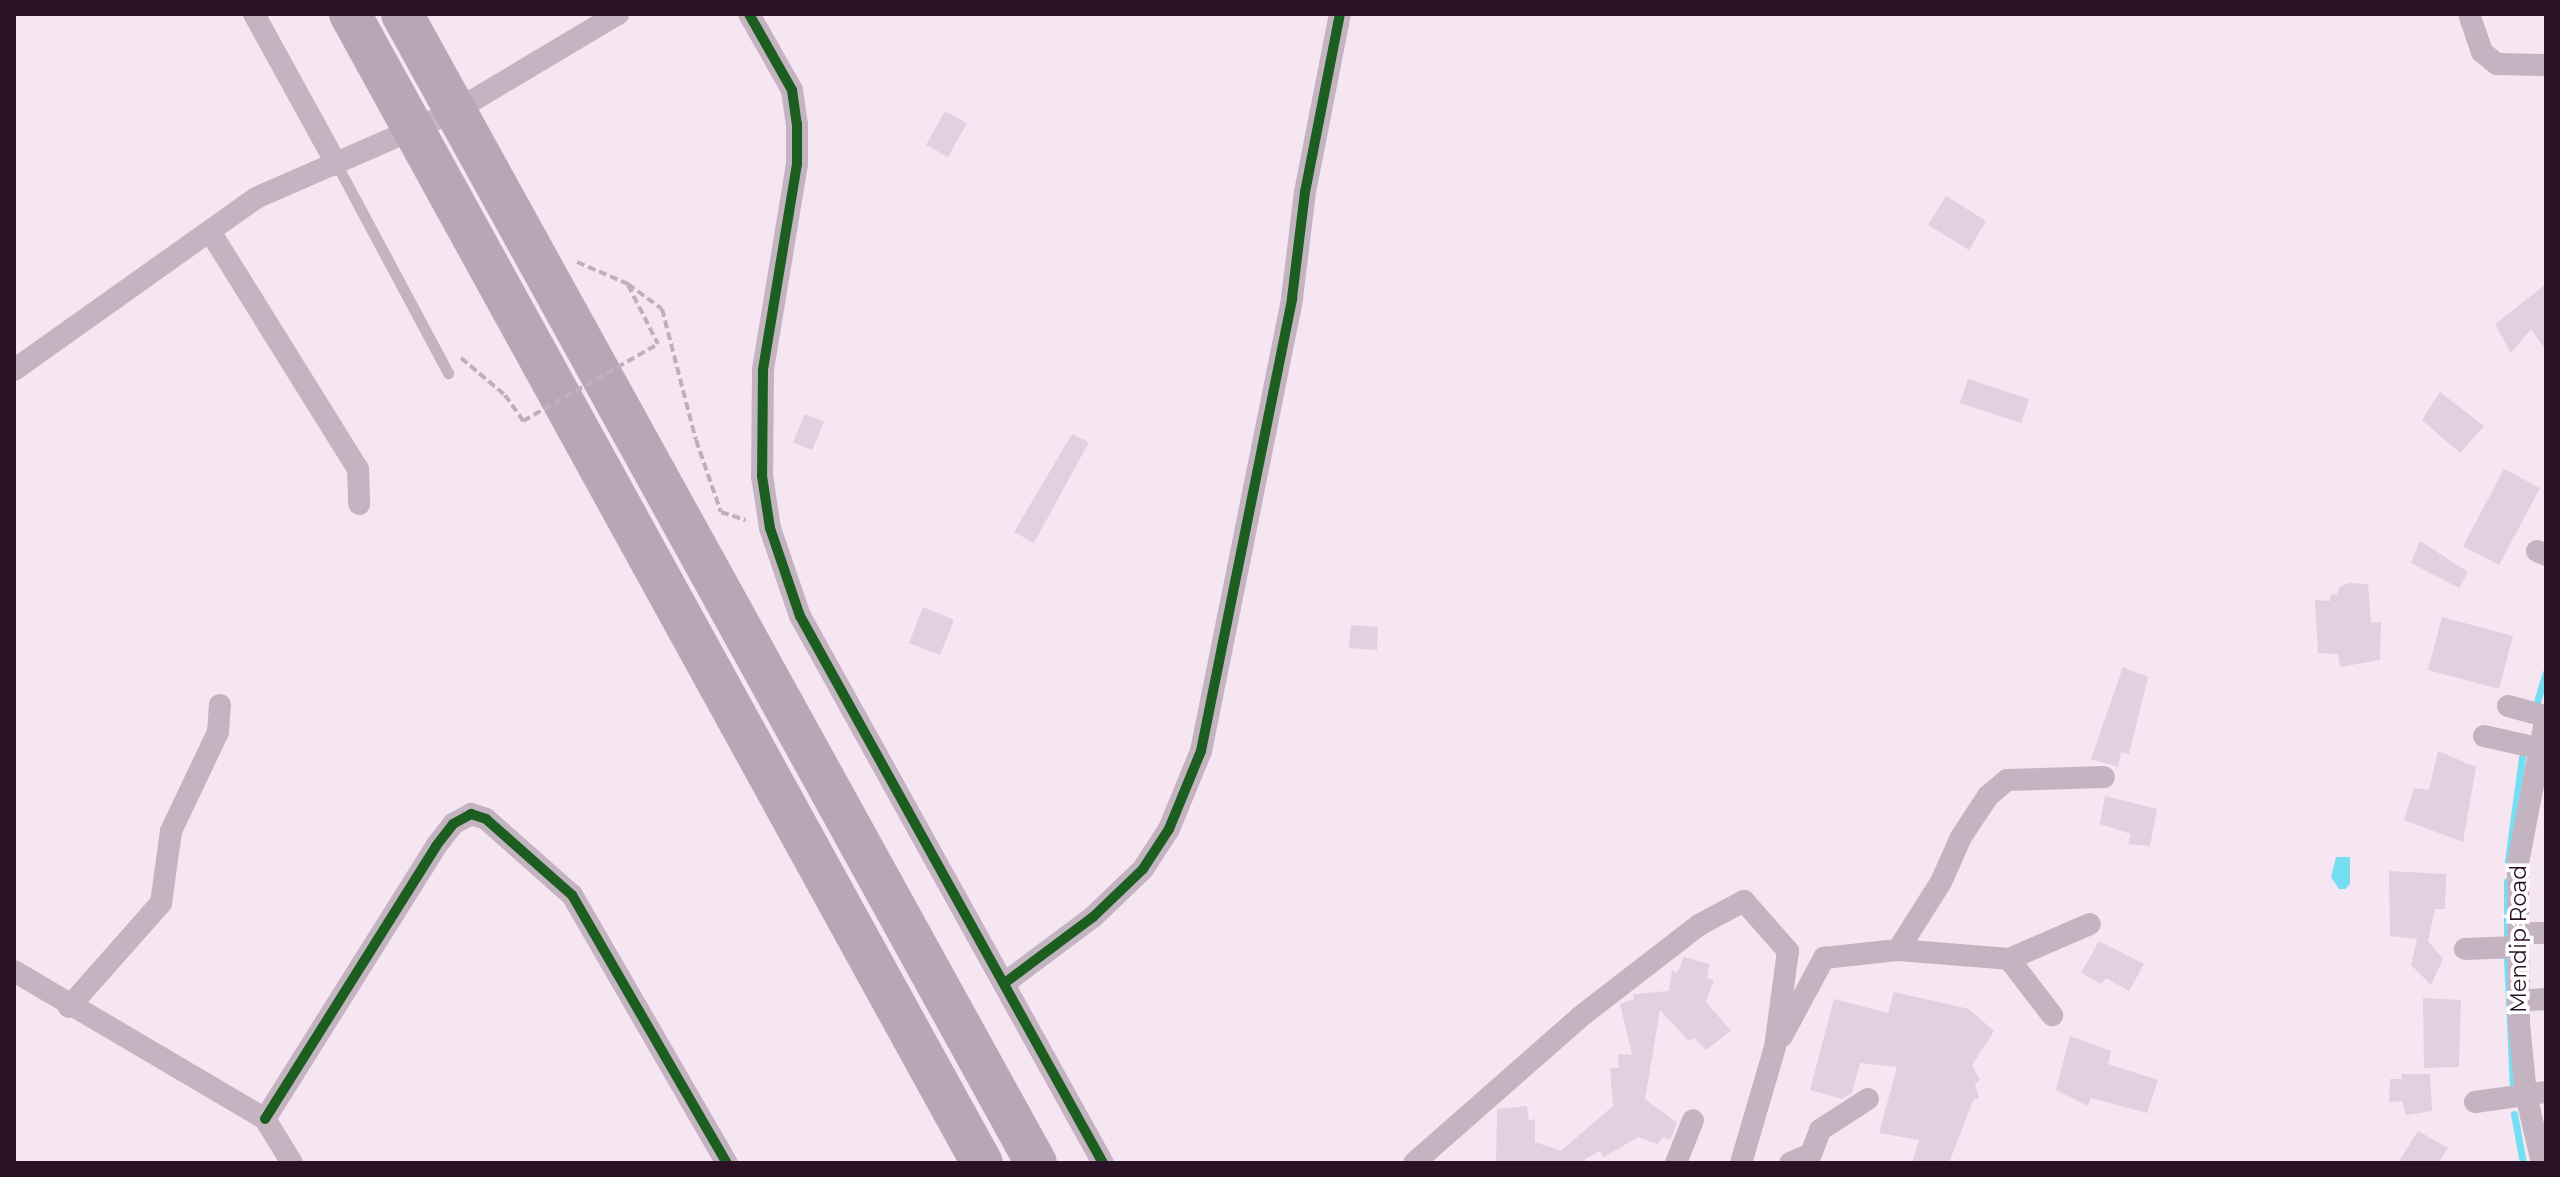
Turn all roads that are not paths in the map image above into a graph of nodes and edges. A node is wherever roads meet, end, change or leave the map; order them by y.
1 (254, 14) edge
2 (350, 14) edge
3 (402, 14) edge
4 (618, 14) edge
5 (749, 14) edge
6 (1340, 14) edge
7 (2469, 14) edge
8 (2546, 65) edge
9 (455, 111) junction
10 (411, 132) junction
11 (337, 165) junction
12 (211, 233) junction
13 (14, 370) edge
14 (448, 373) dead end
15 (359, 504) dead end
16 (220, 705) dead end
17 (2508, 706) dead end
18 (2546, 716) edge
19 (2484, 736) dead end
20 (2541, 746) edge
21 (2104, 777) dead end
22 (2090, 924) dead end
23 (2546, 933) edge
24 (2518, 940) junction
25 (2465, 949) dead end
26 (1898, 950) junction
27 (2009, 959) junction
28 (14, 971) edge
29 (1006, 982) junction
30 (2546, 999) edge
31 (2518, 1001) junction
32 (69, 1007) junction
33 (2052, 1015) dead end
34 (1775, 1047) junction
35 (2536, 1094) edge
36 (1868, 1099) dead end
37 (2475, 1102) dead end
38 (265, 1119) junction
39 (1693, 1120) dead end
40 (2540, 1127) edge
41 (1817, 1159) edge
42 (292, 1163) edge
43 (727, 1163) edge
44 (982, 1163) edge
45 (1036, 1163) edge
46 (1103, 1163) edge
47 (1414, 1163) edge
48 (1676, 1163) edge
49 (1741, 1163) edge
50 (1790, 1163) edge
51 (2542, 1163) edge

1 - 11 street
2 - 10 highway
3 - 9 highway
4 - 9 street
5 - 29 street
6 - 29 street
7 - 8 street
9 - 10 street
9 - 45 highway
10 - 11 street
10 - 44 highway
11 - 12 street
11 - 14 lane
12 - 13 street
12 - 15 street
16 - 32 street
17 - 18 street
18 - 20 street, Mendip Road
19 - 20 street
20 - 24 street, Mendip Road
21 - 26 street
22 - 27 street
23 - 24 street
24 - 25 street
24 - 31 street, Mendip Road
26 - 27 street
26 - 34 street
27 - 33 street
28 - 32 street
29 - 46 street
30 - 31 street
31 - 35 street, Mendip Road
32 - 38 street
34 - 47 street
34 - 49 street
35 - 37 street
35 - 40 street, Mendip Road
36 - 41 street
38 - 42 street
38 - 43 street
39 - 48 street
40 - 51 street, Mendip Road
41 - 50 street

